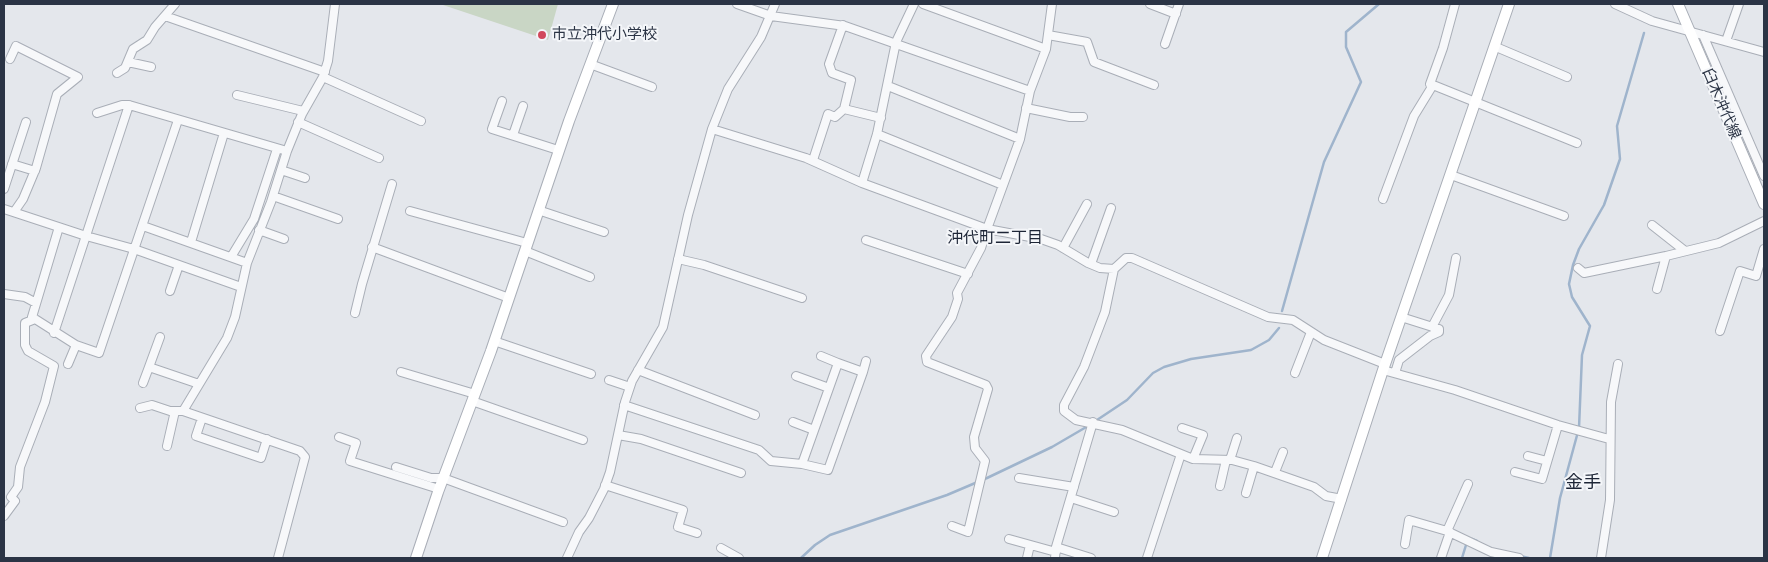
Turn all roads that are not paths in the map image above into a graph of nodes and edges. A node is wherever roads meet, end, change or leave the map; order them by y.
1 (175, 4) edge
2 (613, 4) edge
3 (737, 4) edge
4 (776, 4) edge
5 (914, 4) edge
6 (923, 4) edge
7 (1052, 4) edge
8 (1150, 4) edge
9 (1179, 4) edge
10 (1455, 4) edge
11 (1509, 4) edge
12 (1615, 4) edge
13 (1678, 4) edge
14 (1739, 4) edge
15 (332, 5) edge
16 (1176, 14) junction
17 (165, 16) junction
18 (771, 16) junction
19 (843, 25) junction
20 (1690, 31) junction
21 (1048, 35) junction
22 (1702, 35) junction
23 (1726, 41) junction
24 (896, 42) junction
25 (1165, 44) dead end
26 (1496, 47) junction
27 (1046, 49) junction
28 (1764, 52) edge
29 (10, 59) dead end
30 (128, 62) junction
31 (590, 64) junction
32 (151, 67) dead end
33 (117, 73) dead end
34 (324, 75) junction
35 (1568, 77) dead end
36 (1433, 84) junction
37 (1154, 85) dead end
38 (652, 86) dead end
39 (888, 86) junction
40 (1030, 91) junction
41 (237, 95) dead end
42 (502, 101) dead end
43 (1476, 102) junction
44 (129, 105) junction
45 (523, 106) dead end
46 (1026, 108) junction
47 (844, 110) junction
48 (303, 111) junction
49 (97, 113) dead end
50 (1083, 117) dead end
51 (881, 118) junction
52 (178, 120) junction
53 (421, 121) dead end
54 (26, 122) dead end
55 (298, 122) junction
56 (712, 129) junction
57 (224, 133) junction
58 (877, 134) junction
59 (513, 136) junction
60 (1020, 139) junction
61 (1577, 143) dead end
62 (277, 149) junction
63 (558, 150) junction
64 (287, 152) junction
65 (379, 158) dead end
66 (813, 160) junction
67 (12, 164) junction
68 (1762, 166) edge
69 (281, 170) junction
70 (35, 171) junction
71 (1451, 175) junction
72 (1764, 176) edge
73 (305, 178) dead end
74 (862, 183) junction
75 (392, 184) dead end
76 (1003, 185) junction
77 (4, 189) edge
78 (273, 196) junction
79 (1383, 198) dead end
80 (1087, 204) dead end
81 (1764, 204) edge
82 (1111, 208) dead end
83 (4, 209) edge
84 (538, 210) junction
85 (410, 211) dead end
86 (14, 212) junction
87 (1564, 216) dead end
88 (338, 219) dead end
89 (1764, 221) edge
90 (1652, 224) dead end
91 (143, 226) junction
92 (59, 227) junction
93 (987, 229) junction
94 (259, 230) junction
95 (604, 232) dead end
96 (86, 236) junction
97 (284, 239) dead end
98 (866, 240) dead end
99 (191, 242) junction
100 (372, 247) junction
101 (526, 247) junction
102 (1063, 248) junction
103 (134, 249) junction
104 (1764, 249) edge
105 (1685, 252) junction
106 (1666, 256) junction
107 (231, 257) junction
108 (1456, 258) dead end
109 (678, 259) junction
110 (247, 263) junction
111 (1091, 264) junction
112 (179, 265) junction
113 (1578, 268) dead end
114 (1114, 270) junction
115 (968, 274) junction
116 (590, 277) dead end
117 (240, 287) junction
118 (1657, 289) dead end
119 (170, 291) dead end
120 (4, 294) edge
121 (509, 298) junction
122 (802, 298) dead end
123 (36, 303) junction
124 (355, 313) dead end
125 (1401, 317) junction
126 (35, 319) junction
127 (1432, 327) junction
128 (1720, 331) dead end
129 (1311, 332) junction
130 (54, 333) junction
131 (160, 337) dead end
132 (494, 341) junction
133 (76, 345) junction
134 (821, 356) dead end
135 (866, 361) dead end
136 (838, 363) junction
137 (68, 364) dead end
138 (1618, 364) dead end
139 (149, 367) junction
140 (1384, 367) junction
141 (638, 370) junction
142 (401, 372) dead end
143 (863, 372) junction
144 (1295, 373) dead end
145 (1395, 373) junction
146 (590, 374) dead end
147 (796, 376) dead end
148 (609, 380) dead end
149 (143, 383) dead end
150 (199, 384) junction
151 (630, 387) junction
152 (830, 388) junction
153 (473, 398) junction
154 (624, 405) junction
155 (140, 408) dead end
156 (179, 411) junction
157 (755, 415) dead end
158 (202, 418) junction
159 (792, 422) dead end
160 (1093, 422) junction
161 (1558, 425) junction
162 (1182, 428) dead end
163 (814, 430) junction
164 (618, 435) junction
165 (339, 437) dead end
166 (1237, 438) dead end
167 (267, 439) junction
168 (1609, 439) junction
169 (583, 440) dead end
170 (167, 446) dead end
171 (1283, 452) dead end
172 (1181, 454) junction
173 (1528, 456) dead end
174 (1193, 459) junction
175 (1228, 460) junction
176 (1547, 461) junction
177 (802, 464) junction
178 (1254, 466) junction
179 (396, 467) dead end
180 (1275, 472) junction
181 (1516, 472) dead end
182 (741, 473) dead end
183 (443, 478) junction
184 (1019, 478) dead end
185 (1468, 484) dead end
186 (605, 485) junction
187 (1220, 486) dead end
188 (1074, 487) junction
189 (439, 489) junction
190 (1246, 493) dead end
191 (1071, 498) junction
192 (1342, 499) junction
193 (1114, 512) dead end
194 (4, 516) edge
195 (563, 522) dead end
196 (952, 526) dead end
197 (1448, 531) junction
198 (697, 533) dead end
199 (1009, 539) dead end
200 (1404, 544) dead end
201 (1030, 545) junction
202 (720, 548) dead end
203 (1056, 553) edge
204 (278, 558) edge
205 (416, 558) edge
206 (568, 558) edge
207 (739, 558) edge
208 (1027, 558) edge
209 (1091, 558) edge
210 (1147, 558) edge
211 (1322, 558) edge
212 (1441, 558) edge
213 (1520, 558) edge
214 (1601, 558) edge

1 - 17 street
2 - 31 street
3 - 18 street
4 - 18 street
5 - 24 street
6 - 27 street
7 - 21 street
8 - 16 street
9 - 16 street
10 - 36 street
11 - 26 street
12 - 20 street
13 - 20 street, 臼木沖代線
14 - 23 street
15 - 34 street
16 - 25 street
17 - 30 street
17 - 34 street
18 - 19 street
18 - 56 street
19 - 24 street
19 - 47 street
20 - 22 street
20 - 81 street, 臼木沖代線
21 - 27 street
21 - 37 street
22 - 23 street
22 - 68 street
23 - 28 street
24 - 39 street
24 - 40 street
26 - 35 street
26 - 43 street
27 - 40 street
29 - 70 street
30 - 32 street
30 - 33 street
31 - 38 street
31 - 63 street
34 - 48 street
34 - 53 street
36 - 43 street
36 - 79 street
39 - 51 street
39 - 60 street
40 - 46 street
41 - 48 street
42 - 59 street
43 - 61 street
43 - 71 street
44 - 49 street
44 - 52 street
44 - 96 street
45 - 59 street
46 - 50 street
46 - 60 street
47 - 51 street
47 - 66 street
48 - 55 street
51 - 58 street
52 - 57 street
52 - 91 street
54 - 67 street
55 - 64 street
55 - 65 street
56 - 66 street
56 - 109 street
57 - 62 street
57 - 99 street
58 - 74 street
58 - 76 street
59 - 63 street
60 - 76 street
62 - 64 street
62 - 107 street
63 - 84 street
64 - 69 street
66 - 74 street
67 - 70 street
67 - 77 street
68 - 72 street
69 - 73 street
69 - 78 street
70 - 86 street
71 - 87 street
71 - 125 street
74 - 93 street
75 - 100 street
76 - 93 street
78 - 88 street
78 - 94 street
80 - 102 street
82 - 111 street
83 - 86 street
84 - 95 street
84 - 101 street
85 - 101 street
86 - 92 street
89 - 105 street
90 - 105 street
91 - 99 street
91 - 103 street
92 - 96 street
92 - 123 street
93 - 102 street
93 - 115 street
94 - 97 street
94 - 110 street
96 - 103 street
96 - 130 street
98 - 115 street
99 - 107 street
100 - 121 street
100 - 124 street
101 - 116 street
101 - 121 street
102 - 111 street
103 - 112 street
103 - 133 street
104 - 128 street
105 - 106 street
106 - 113 street
106 - 118 street
107 - 110 street
108 - 127 street
109 - 122 street
109 - 141 street
110 - 117 street
111 - 114 street
112 - 117 street
112 - 119 street
114 - 129 street
114 - 160 street
115 - 196 street
117 - 150 street
120 - 123 street
121 - 132 street
123 - 126 street
125 - 127 street
125 - 140 street
126 - 130 street
126 - 194 street
127 - 145 street
129 - 140 street
129 - 144 street
130 - 133 street
131 - 139 street
132 - 146 street
132 - 153 street
133 - 137 street
134 - 136 street
135 - 143 street
136 - 143 street
136 - 152 street
138 - 168 street
139 - 149 street
139 - 150 street
140 - 145 street
140 - 192 street
141 - 151 street
141 - 157 street
142 - 153 street
143 - 177 street
145 - 161 street
147 - 152 street
148 - 151 street
150 - 156 street
151 - 154 street
152 - 163 street
153 - 169 street
153 - 183 street
154 - 164 street
154 - 177 street
155 - 156 street
156 - 158 street
156 - 170 street
158 - 167 street
158 - 167 street
159 - 163 street
160 - 172 street
160 - 188 street
161 - 168 street
161 - 176 street
162 - 174 street
163 - 177 street
164 - 182 street
164 - 186 street
165 - 189 street
166 - 175 street
167 - 204 street
168 - 214 street
171 - 180 street
172 - 174 street
172 - 210 street
173 - 176 street
174 - 175 street
175 - 178 street
175 - 187 street
176 - 181 street
178 - 180 street
178 - 190 street
179 - 183 street
180 - 192 street
183 - 189 street
183 - 195 street
184 - 188 street
185 - 197 street
186 - 198 street
186 - 206 street
188 - 191 street
189 - 205 street
191 - 193 street
191 - 203 street
192 - 211 street
197 - 200 street
197 - 212 street
197 - 213 street
199 - 201 street
201 - 203 street
201 - 208 street
202 - 207 street
203 - 209 street

